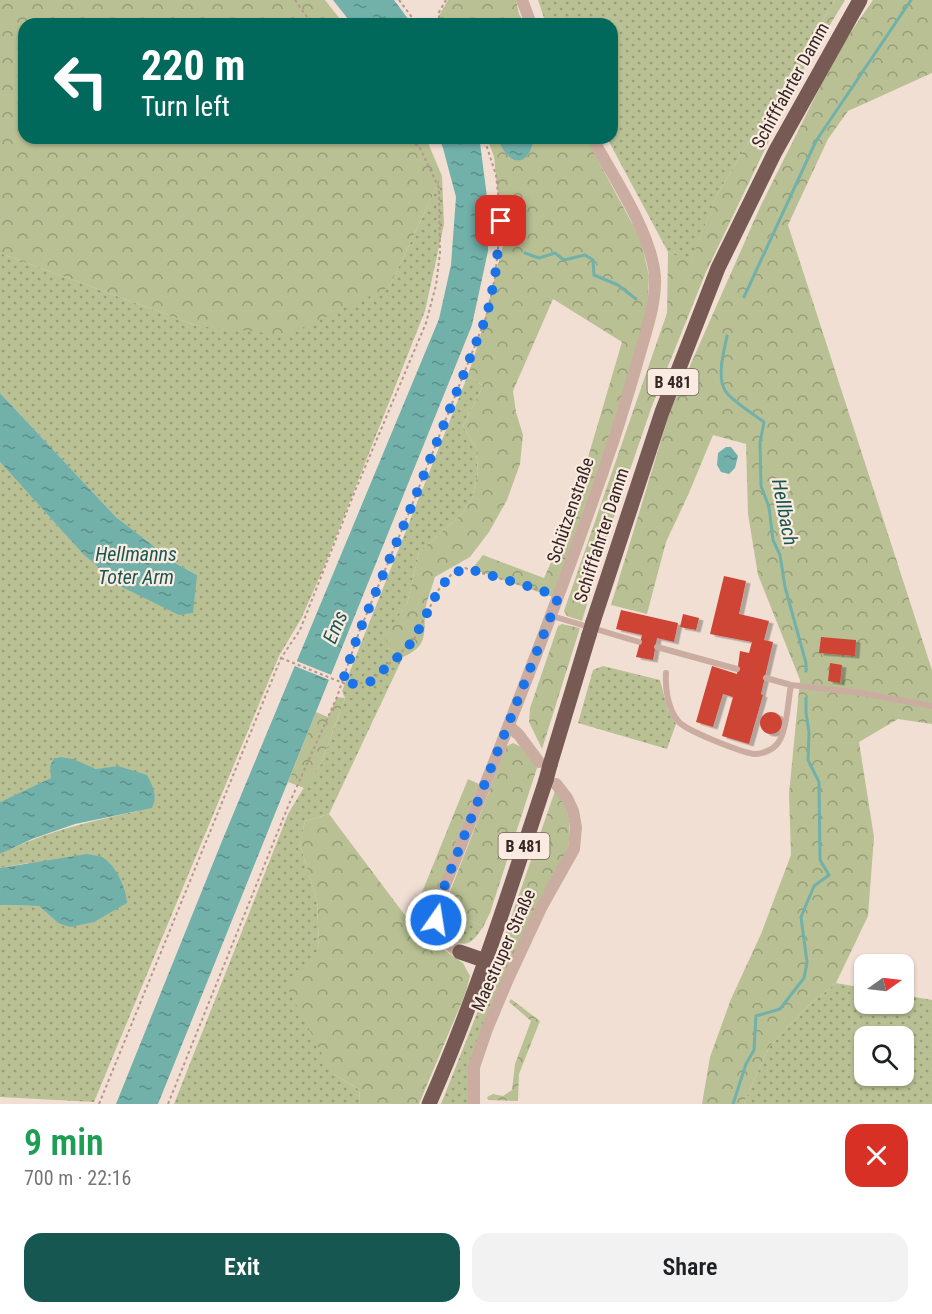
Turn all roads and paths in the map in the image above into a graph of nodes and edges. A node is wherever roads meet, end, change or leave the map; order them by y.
1 (295, 0) edge
2 (399, 0) edge
3 (446, 0) edge
4 (522, 0) edge
5 (860, 0) edge
6 (308, 18) edge
7 (412, 18) edge
8 (440, 18) edge
9 (529, 18) edge
10 (415, 144) edge
11 (486, 144) edge
12 (595, 144) edge
13 (558, 598) junction
14 (552, 616) junction
15 (639, 642) dead end
16 (657, 647) dead end
17 (283, 659) junction
18 (737, 669) dead end
19 (666, 674) dead end
20 (766, 678) dead end
21 (340, 682) junction
22 (790, 685) junction
23 (932, 706) edge
24 (509, 726) junction
25 (548, 773) junction
26 (460, 952) joint
27 (486, 962) junction
28 (99, 1104) edge
29 (168, 1104) edge
30 (429, 1104) edge
31 (474, 1104) edge

1 - 6 path
2 - 7 path
3 - 8 path
4 - 9 street
5 - 25 main road, Schifffahrter Damm / B 481
10 - 17 path
11 - 21 path
12 - 13 street, Schützenstraße
13 - 14 street, Schützenstraße
13 - 21 path
14 - 15 lane
14 - 24 street, Schützenstraße
16 - 18 lane
17 - 21 path
17 - 28 path
19 - 22 lane
20 - 22 lane
21 - 29 path
22 - 23 lane
24 - 25 street, Maestruper Straße
24 - 26 street, Schützenstraße
25 - 27 main road, Schifffahrter Damm / B 481
25 - 31 street, Maestruper Straße
26 - 27 main road
27 - 30 main road, Schifffahrter Damm / B 481

